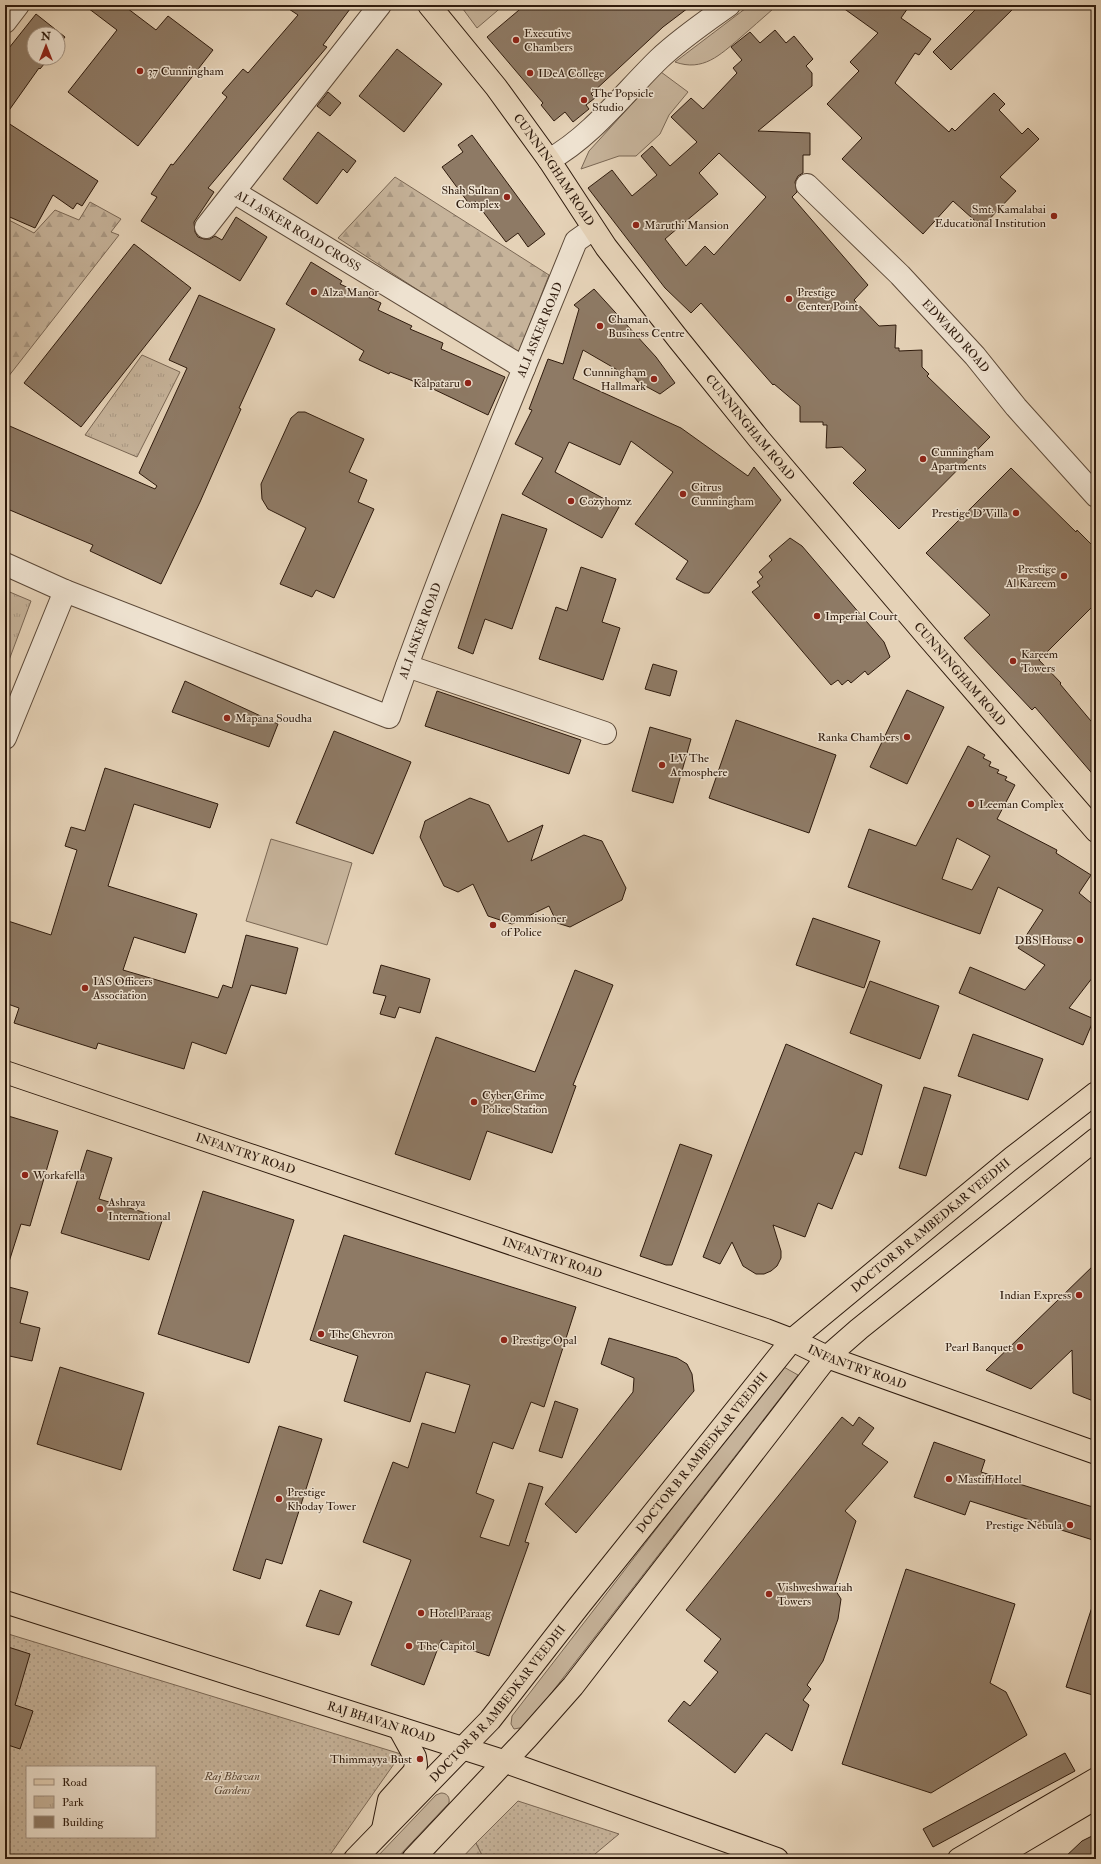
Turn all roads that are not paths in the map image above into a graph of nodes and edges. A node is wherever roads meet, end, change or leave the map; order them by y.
1 (18, 5) edge
2 (380, 5) edge
3 (429, 5) edge
4 (729, 5) edge
5 (5, 22) edge
6 (549, 160) junction
7 (807, 185) dead end
8 (234, 192) junction
9 (206, 227) dead end
10 (593, 229) junction
11 (524, 368) junction
12 (1096, 496) edge
13 (5, 564) edge
14 (65, 591) junction
15 (407, 666) junction
16 (604, 733) dead end
17 (5, 738) edge
18 (1096, 831) edge
19 (5, 1072) edge
20 (1096, 1093) edge
21 (1096, 1139) edge
22 (792, 1340) junction
23 (827, 1357) junction
24 (1096, 1453) edge
25 (5, 1602) edge
26 (399, 1728) junction
27 (464, 1749) junction
28 (506, 1762) junction
29 (1096, 1779) edge
30 (1096, 1798) edge
31 (383, 1829) junction
32 (355, 1859) edge
33 (413, 1859) edge
34 (777, 1859) edge
35 (959, 1859) edge
36 (992, 1859) edge

1 - 5 street
2 - 8 street, ALI ASKER ROAD CROSS
3 - 6 main road, CUNNINGHAM ROAD
4 - 6 street
6 - 10 main road, CUNNINGHAM ROAD
7 - 12 street, EDWARD ROAD
8 - 9 street
8 - 11 street, ALI ASKER ROAD CROSS
10 - 11 street, ALI ASKER ROAD
10 - 18 main road, CUNNINGHAM ROAD
11 - 15 street, ALI ASKER ROAD
13 - 14 street, ALI ASKER ROAD
14 - 15 street, ALI ASKER ROAD
14 - 17 street
15 - 16 street
19 - 22 main road, INFANTRY ROAD
20 - 22 main road, DOCTOR B R AMBEDKAR VEEDHI
21 - 23 main road
22 - 23 main road, INFANTRY ROAD
22 - 27 main road, DOCTOR B R AMBEDKAR VEEDHI
23 - 24 main road, INFANTRY ROAD
23 - 28 main road
25 - 26 main road, RAJ BHAVAN ROAD
26 - 27 main road, RAJ BHAVAN ROAD
26 - 31 main road
27 - 28 main road, RAJ BHAVAN ROAD
27 - 31 main road, DOCTOR B R AMBEDKAR VEEDHI
28 - 33 main road
28 - 34 main road, RAJ BHAVAN ROAD
29 - 35 main road
30 - 36 main road
31 - 32 main road, DOCTOR B R AMBEDKAR VEEDHI

